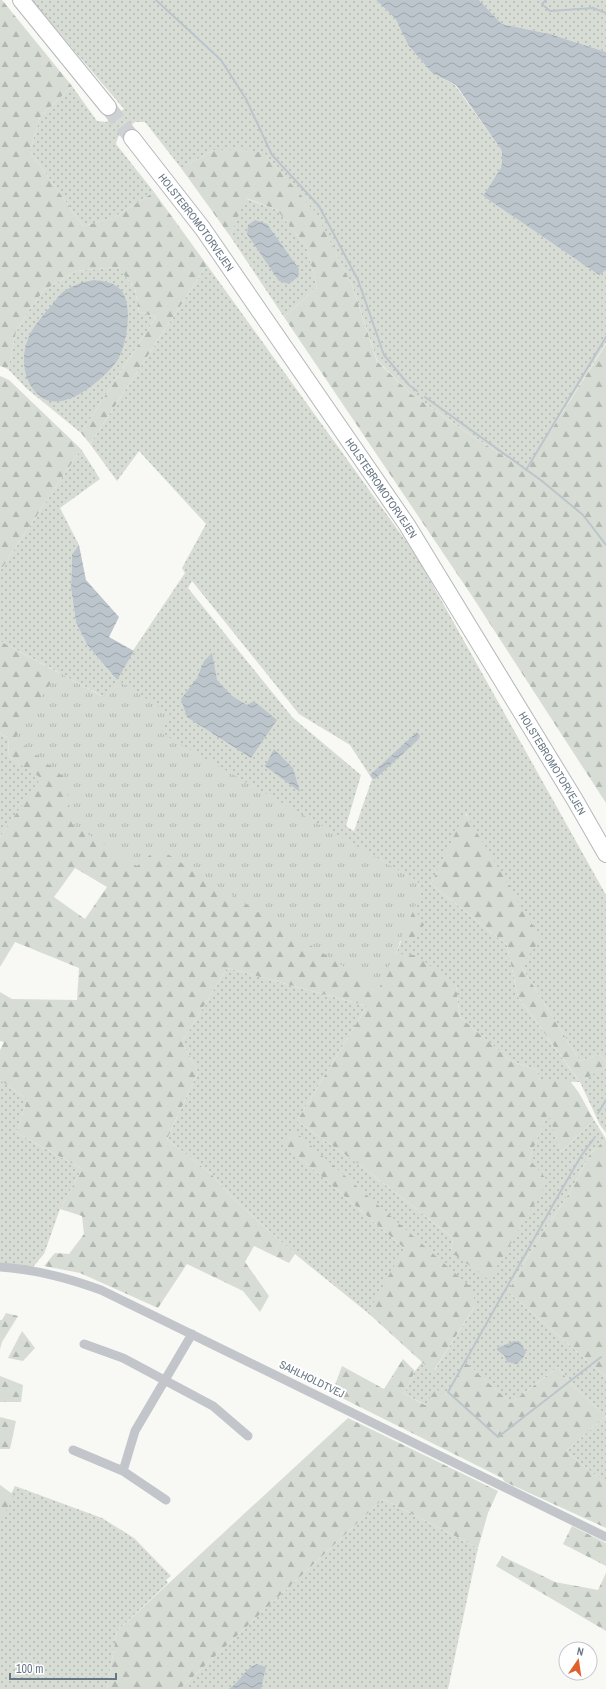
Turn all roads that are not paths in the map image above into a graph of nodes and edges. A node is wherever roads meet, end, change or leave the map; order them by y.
1 (21, 0) edge
2 (108, 107) tunnel mouth
3 (132, 138) tunnel mouth
4 (606, 854) edge
5 (0, 1267) edge
6 (192, 1334) junction
7 (84, 1344) dead end
8 (165, 1381) junction
9 (248, 1436) dead end
10 (73, 1450) dead end
11 (123, 1471) junction
12 (166, 1500) dead end
13 (606, 1537) edge

1 - 2 highway
3 - 4 highway, HOLSTEBROMOTORVEJEN
5 - 6 street, SAHLHOLDTVEJ
6 - 8 street
6 - 13 street, SAHLHOLDTVEJ
7 - 8 street
8 - 9 street
8 - 11 street
10 - 11 street
11 - 12 street

